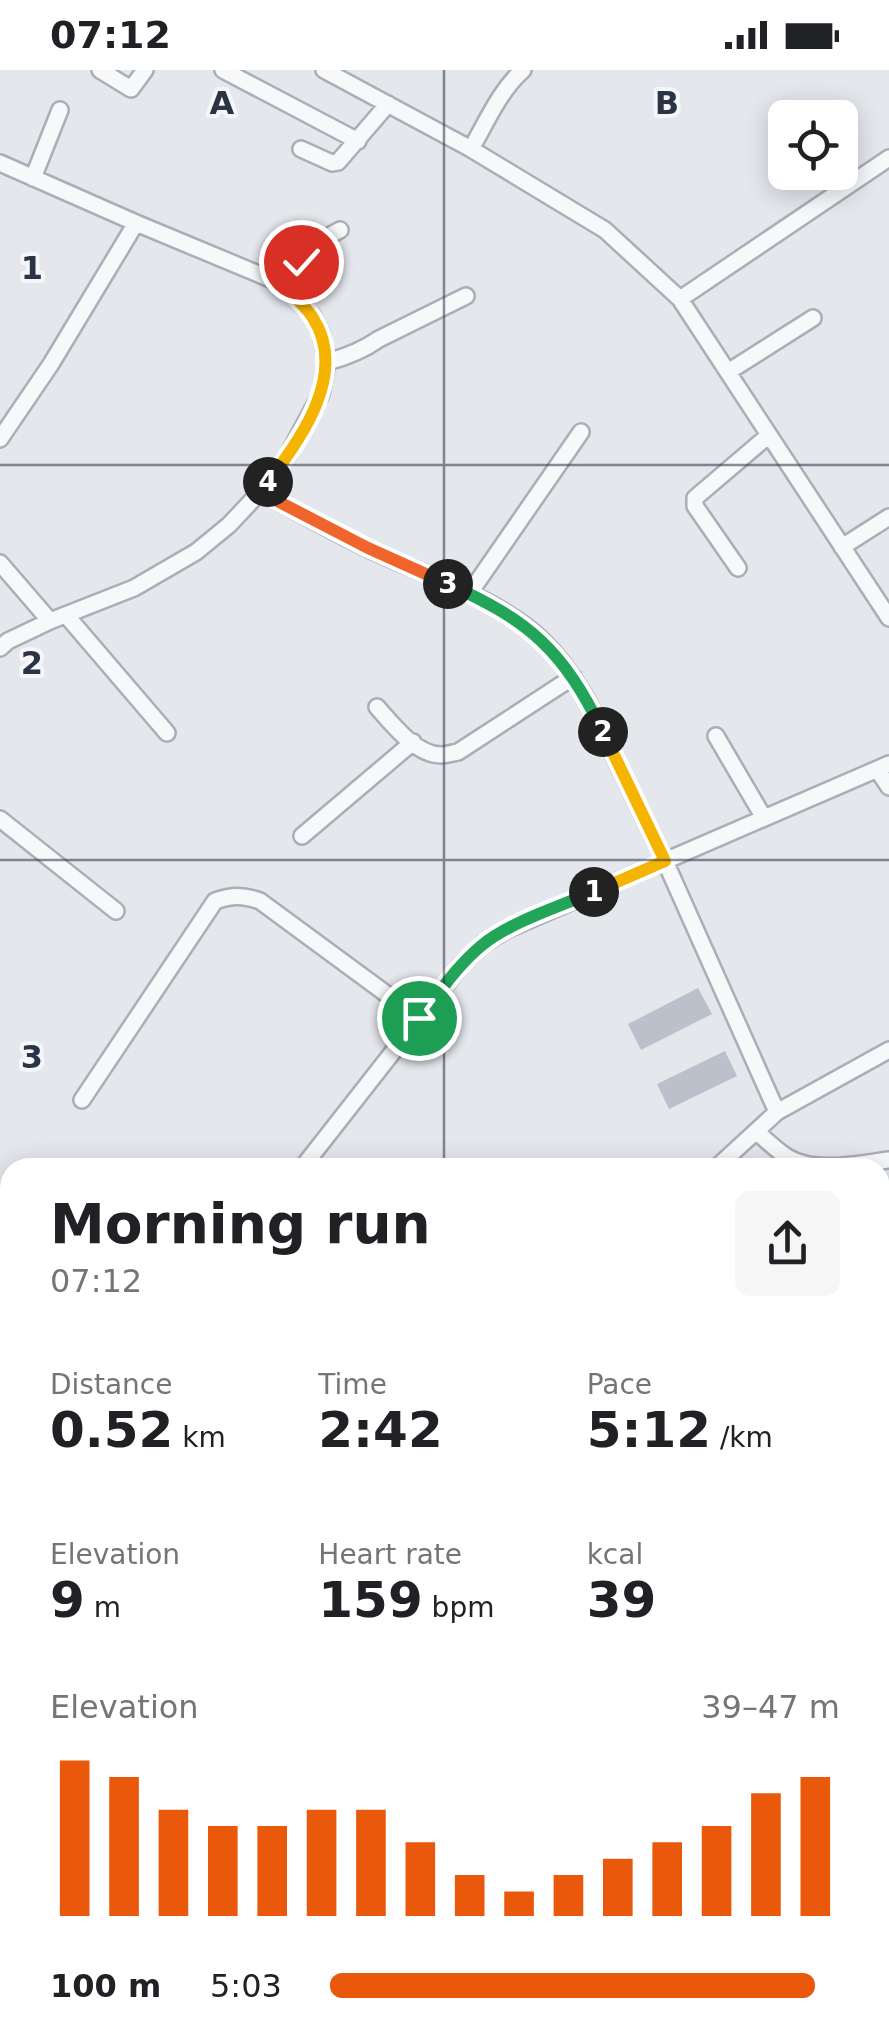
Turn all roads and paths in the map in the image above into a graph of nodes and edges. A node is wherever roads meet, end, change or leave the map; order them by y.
1 (100, 70) edge
2 (145, 70) edge
3 (223, 70) edge
4 (324, 70) edge
5 (523, 70) edge
6 (388, 104) junction
7 (60, 110) dead end
8 (358, 140) junction
9 (301, 149) dead end
10 (471, 149) junction
11 (889, 158) edge
12 (0, 163) edge
13 (33, 178) junction
14 (136, 223) junction
15 (340, 230) dead end
16 (280, 283) junction
17 (466, 296) dead end
18 (680, 299) junction
19 (813, 318) dead end
20 (327, 362) junction
21 (728, 372) junction
22 (582, 432) dead end
23 (769, 435) junction
24 (0, 439) edge
25 (260, 492) junction
26 (889, 517) edge
27 (842, 546) junction
28 (0, 562) edge
29 (738, 568) dead end
30 (469, 594) junction
31 (58, 618) junction
32 (889, 618) edge
33 (0, 648) edge
34 (573, 678) junction
35 (377, 708) dead end
36 (167, 733) dead end
37 (716, 736) dead end
38 (412, 742) junction
39 (883, 767) edge
40 (889, 786) edge
41 (764, 818) junction
42 (0, 819) edge
43 (302, 836) dead end
44 (665, 861) junction
45 (116, 910) dead end
46 (419, 1018) junction
47 (889, 1050) edge
48 (82, 1100) dead end
49 (777, 1112) junction
50 (756, 1132) junction
51 (310, 1158) edge
52 (727, 1158) edge
53 (788, 1158) edge

1 - 2 street
3 - 8 street
4 - 6 street
5 - 10 street
6 - 8 street
6 - 10 street
7 - 13 street
8 - 9 street
10 - 18 street
11 - 18 street
12 - 13 street
13 - 14 street
14 - 16 street
14 - 24 street
15 - 16 street
16 - 20 street
17 - 20 street
18 - 21 street
19 - 21 street
20 - 25 street
21 - 23 street
22 - 30 street
23 - 27 street
23 - 29 street
25 - 30 street
25 - 31 street
26 - 27 street
27 - 32 street
28 - 31 street
30 - 34 street
31 - 33 street
31 - 36 street
34 - 38 street
34 - 44 street
35 - 38 street
37 - 41 street
38 - 43 street
39 - 40 street
39 - 41 street
41 - 44 street
42 - 45 street
44 - 46 street
44 - 49 street
46 - 48 street
46 - 51 street
47 - 49 street
49 - 50 street
50 - 52 street
50 - 53 street

